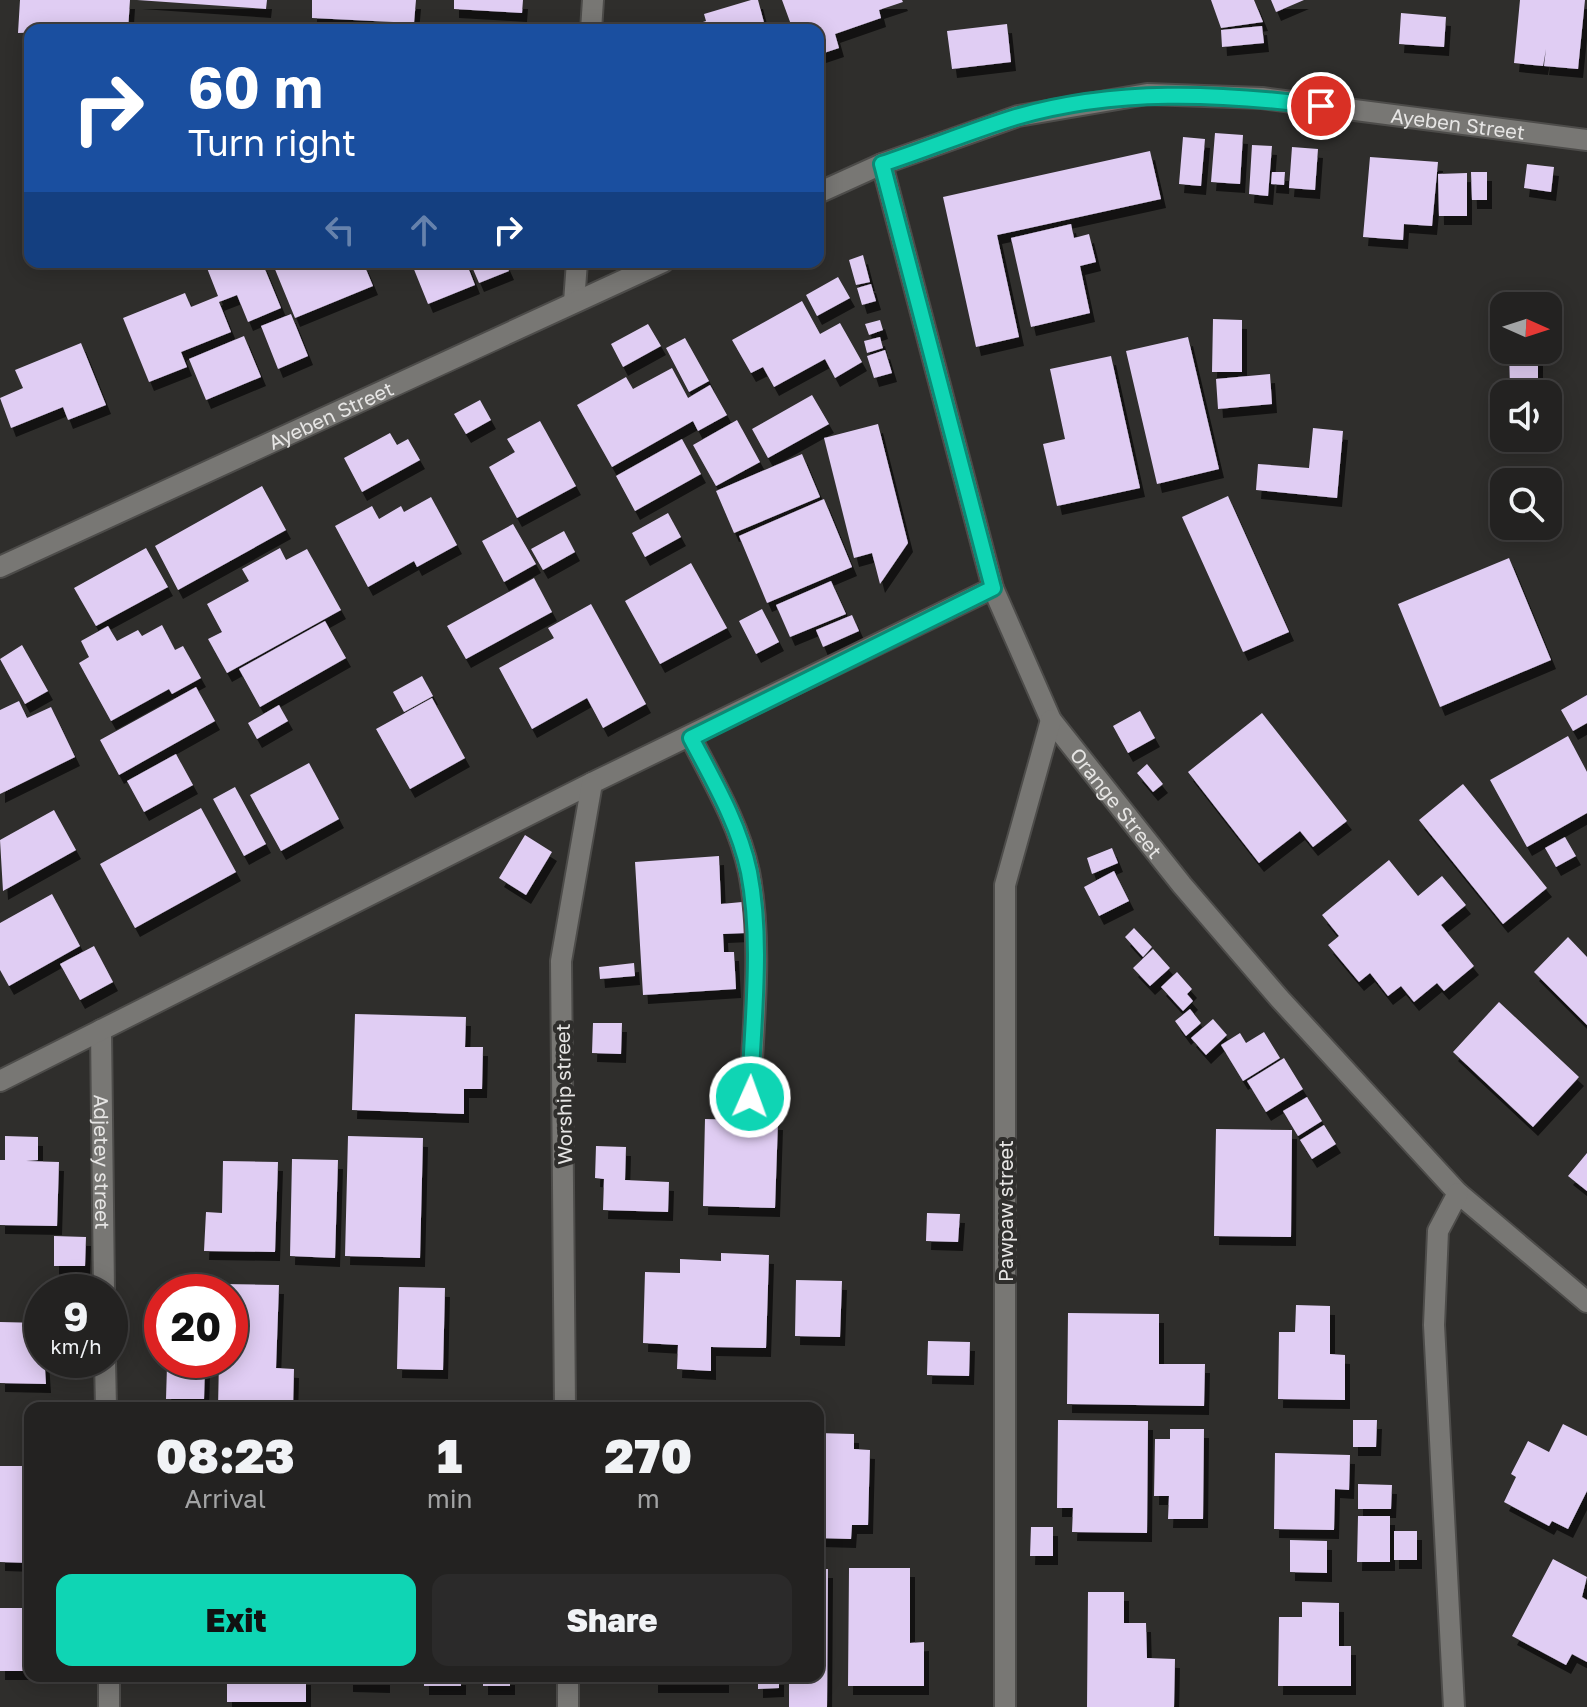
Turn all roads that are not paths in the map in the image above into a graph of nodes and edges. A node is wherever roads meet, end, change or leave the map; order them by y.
1 (593, 0) edge
2 (591, 24) edge
3 (1587, 140) edge
4 (882, 164) junction
5 (824, 190) edge
6 (577, 268) edge
7 (650, 268) edge
8 (574, 302) junction
9 (0, 567) edge
10 (993, 588) junction
11 (1051, 720) junction
12 (691, 738) junction
13 (592, 783) junction
14 (101, 1030) junction
15 (0, 1081) edge
16 (750, 1097) dead end
17 (1458, 1193) junction
18 (104, 1274) edge
19 (1587, 1302) edge
20 (105, 1378) edge
21 (106, 1402) edge
22 (565, 1402) edge
23 (109, 1682) edge
24 (568, 1682) edge
25 (109, 1707) edge
26 (568, 1707) edge
27 (1005, 1707) edge
28 (1454, 1707) edge

1 - 2 street
3 - 4 street, Ayeben Street
4 - 5 street, Ayeben Street
4 - 10 street, Orange Street
6 - 8 street
7 - 8 street, Ayeben Street
8 - 9 street, Ayeben Street
10 - 11 street, Orange Street
10 - 12 street
11 - 17 street, Orange Street
11 - 27 street, Pawpaw street
12 - 13 street
12 - 16 street
13 - 14 street
13 - 22 street, Worship street
14 - 15 street
14 - 18 street, Adjetey street
17 - 19 street, Orange Street
17 - 28 street
20 - 21 street
23 - 25 street
24 - 26 street

